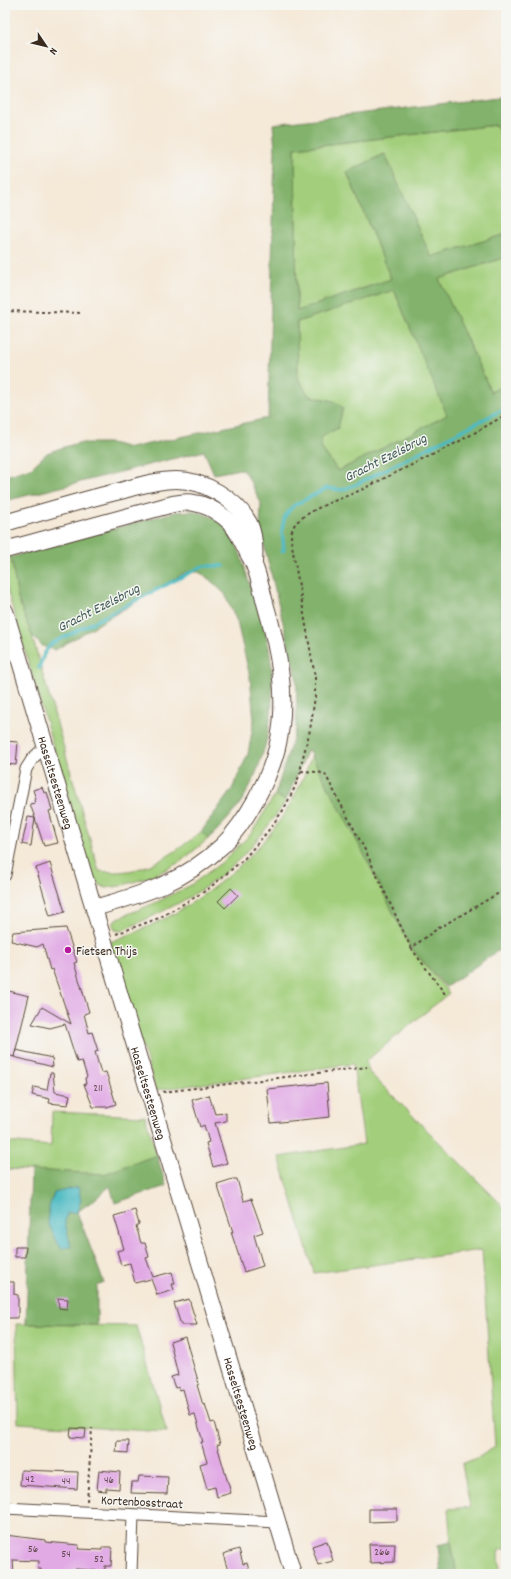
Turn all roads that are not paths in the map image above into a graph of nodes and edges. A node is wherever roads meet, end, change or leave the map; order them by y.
1 (5, 523) edge
2 (5, 550) edge
3 (254, 564) junction
4 (5, 611) edge
5 (45, 747) junction
6 (5, 875) edge
7 (94, 908) junction
8 (5, 1508) edge
9 (133, 1515) junction
10 (277, 1522) junction
11 (131, 1574) edge
12 (293, 1574) edge

1 - 3 main road
2 - 3 main road
3 - 7 main road
4 - 5 main road, Hasseltsesteenweg
5 - 6 street
5 - 7 main road, Hasseltsesteenweg
7 - 10 main road, Hasseltsesteenweg
8 - 9 street, Kortenbosstraat
9 - 10 street, Kortenbosstraat
9 - 11 street
10 - 12 main road, Hasseltsesteenweg

